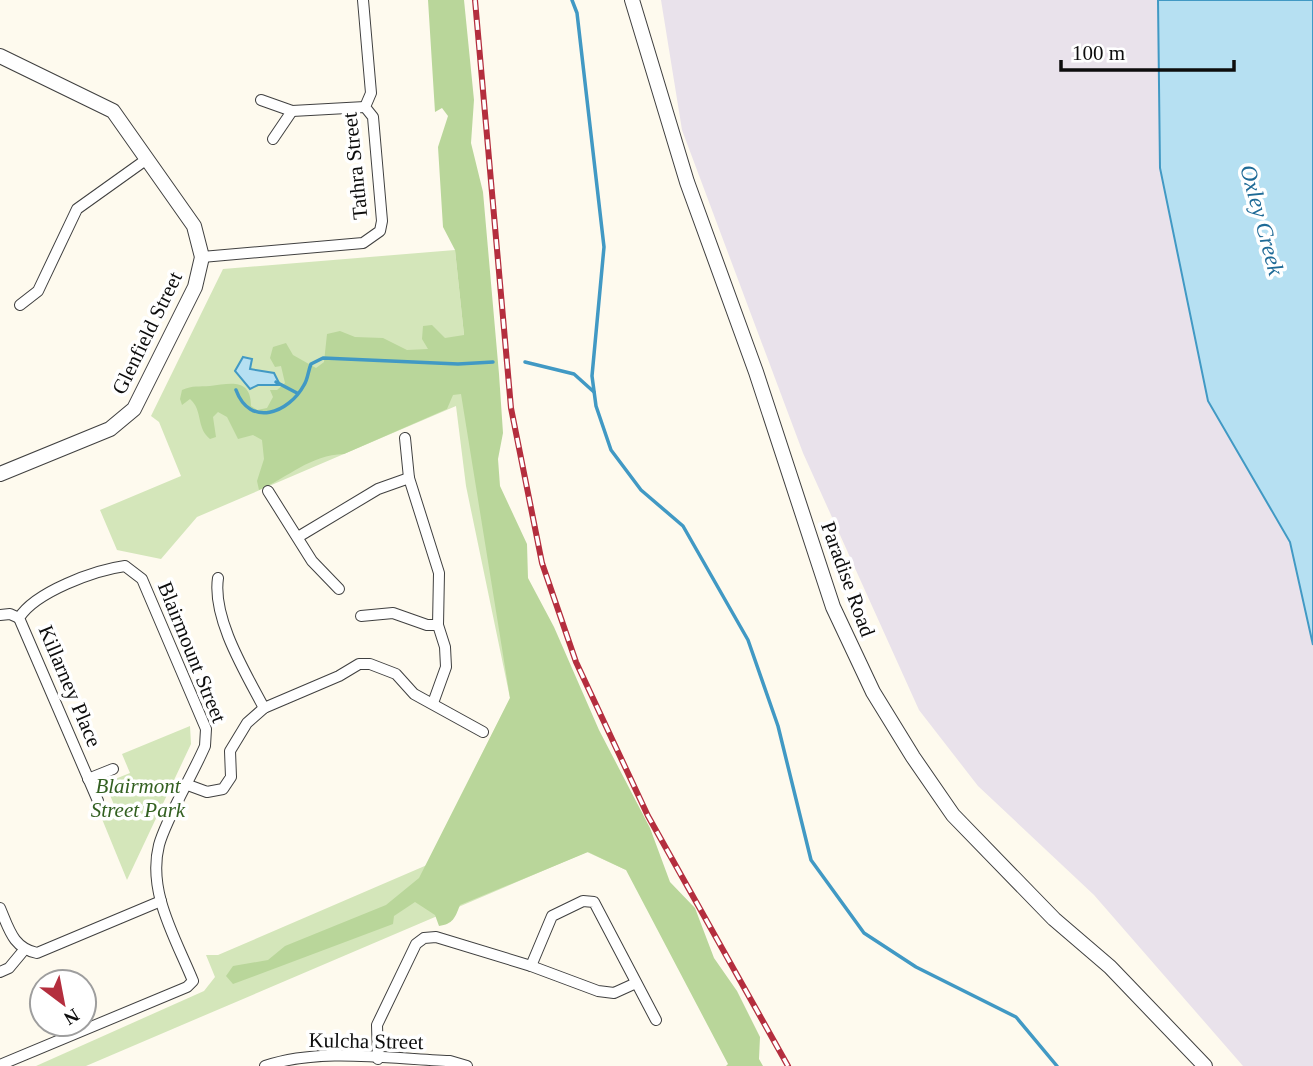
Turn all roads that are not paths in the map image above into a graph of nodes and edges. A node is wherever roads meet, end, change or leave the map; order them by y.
1 (363, 0) edge
2 (632, 0) edge
3 (0, 56) edge
4 (261, 100) dead end
5 (365, 107) junction
6 (292, 111) junction
7 (273, 139) dead end
8 (147, 159) junction
9 (202, 257) junction
10 (20, 305) dead end
11 (405, 438) dead end
12 (0, 474) edge
13 (409, 478) junction
14 (268, 491) dead end
15 (298, 537) junction
16 (138, 574) joint
17 (218, 578) dead end
18 (339, 589) dead end
19 (0, 615) edge
20 (361, 615) dead end
21 (19, 618) junction
22 (438, 625) junction
23 (433, 703) junction
24 (264, 708) junction
25 (483, 732) dead end
26 (113, 769) dead end
27 (88, 779) junction
28 (188, 785) junction
29 (98, 801) dead end
30 (161, 901) junction
31 (0, 908) edge
32 (24, 950) junction
33 (531, 966) junction
34 (0, 972) edge
35 (636, 983) junction
36 (656, 1020) dead end
37 (50, 1046) junction
38 (377, 1059) junction
39 (330, 1061) edge
40 (0, 1065) edge
41 (17, 1066) edge
42 (265, 1066) edge
43 (467, 1066) edge
44 (1205, 1066) edge

1 - 5 street, Tathra Street
2 - 44 street, Paradise Road
3 - 8 street, Glenfield Street
4 - 6 street
5 - 6 street
5 - 9 street, Tathra Street
6 - 7 street
8 - 9 street, Glenfield Street
8 - 10 street
9 - 12 street, Glenfield Street
11 - 13 street
13 - 15 street
13 - 22 street
14 - 15 street
15 - 18 street
16 - 21 street, Killarney Place
16 - 28 street, Blairmount Street
17 - 24 street
19 - 21 street
20 - 22 street
21 - 27 street, Killarney Place
22 - 23 street
23 - 24 street
23 - 25 street
24 - 28 street
26 - 27 street, Killarney Place
27 - 29 street, Killarney Place
28 - 30 street, Blairmount Street
30 - 32 street
30 - 37 street, Blairmount Street
31 - 32 street
32 - 34 street
33 - 35 street
33 - 35 street
33 - 38 street
35 - 36 street
37 - 40 street
37 - 41 street
38 - 39 street, Kulcha Street
38 - 43 street, Kulcha Street
39 - 42 street, Kulcha Street

